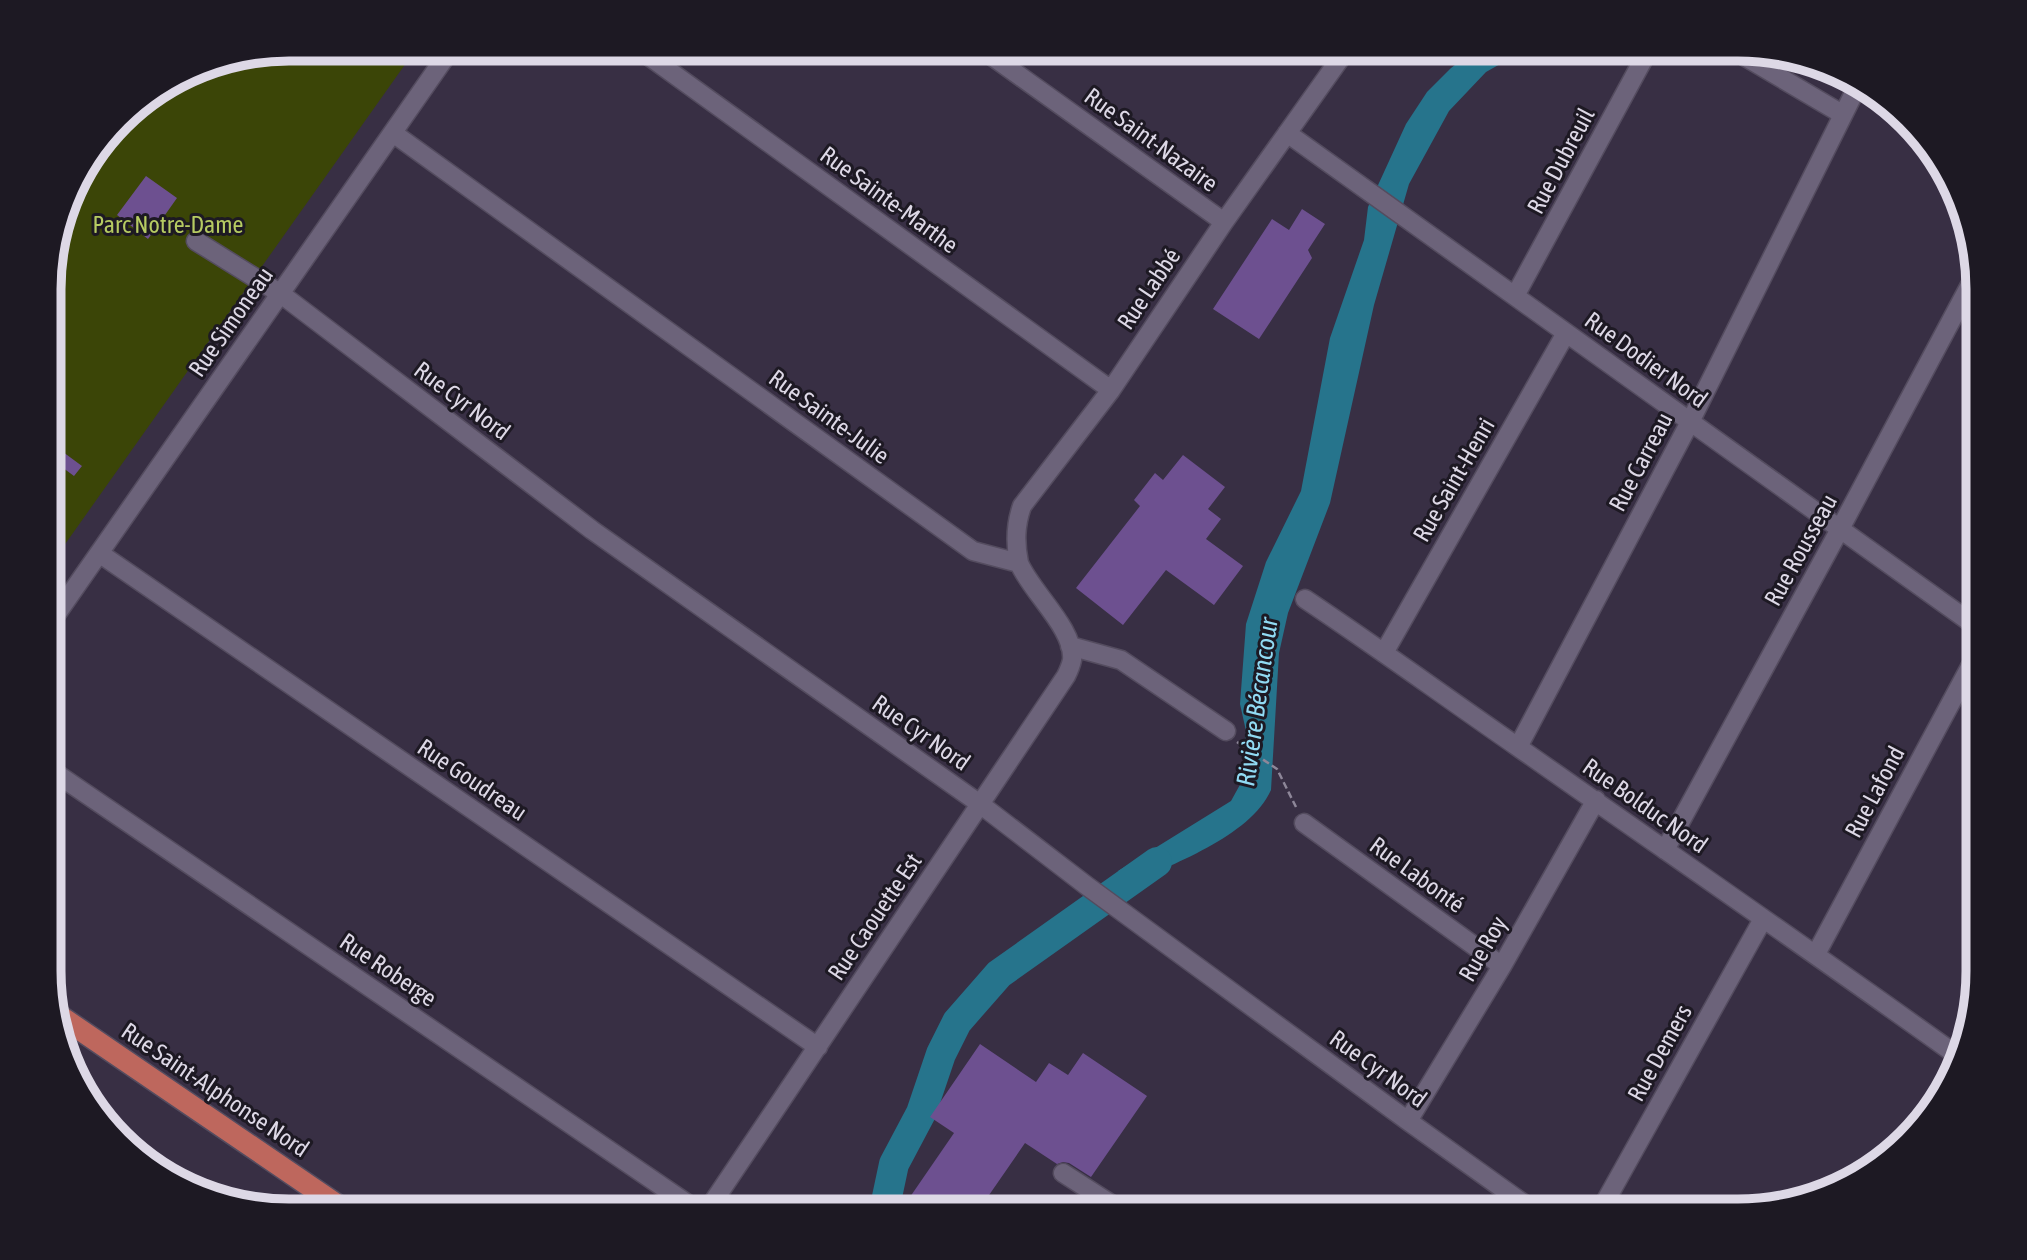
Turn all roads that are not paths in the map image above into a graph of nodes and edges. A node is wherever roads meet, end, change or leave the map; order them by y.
1 (443, 61) edge
2 (656, 61) edge
3 (999, 61) edge
4 (1335, 61) edge
5 (1642, 61) edge
6 (1754, 62) edge
7 (1853, 93) edge
8 (1842, 114) junction
9 (393, 133) junction
10 (1287, 133) junction
11 (1224, 222) junction
12 (196, 241) dead end
13 (281, 294) junction
14 (1965, 295) edge
15 (1515, 296) junction
16 (1566, 332) junction
17 (1111, 390) junction
18 (1690, 422) junction
19 (1840, 529) junction
20 (99, 553) junction
21 (1018, 564) junction
22 (1305, 599) dead end
23 (61, 608) edge
24 (1965, 618) edge
25 (1070, 646) junction
26 (1385, 652) junction
27 (1965, 678) edge
28 (1229, 735) road end
29 (1518, 747) junction
30 (61, 777) edge
31 (1596, 800) junction
32 (980, 804) junction
33 (1304, 823) road end
34 (1665, 850) junction
35 (1763, 919) junction
36 (1816, 954) junction
37 (1502, 967) junction
38 (67, 1021) edge
39 (817, 1047) junction
40 (1951, 1051) edge
41 (1408, 1121) junction
42 (1063, 1173) dead end
43 (1103, 1198) edge
44 (1516, 1198) edge
45 (1607, 1198) edge
46 (328, 1199) edge
47 (680, 1199) edge
48 (715, 1199) edge

1 - 9 street, Rue Simoneau
2 - 17 street, Rue Sainte-Marthe
3 - 11 street, Rue Saint-Nazaire
4 - 10 street, Rue Labbé
5 - 15 street, Rue Dubreuil
6 - 8 street
7 - 8 street, Rue Carreau
8 - 18 street, Rue Carreau
9 - 13 street, Rue Simoneau
9 - 21 street, Rue Sainte-Julie
10 - 11 street, Rue Labbé
10 - 15 street, Rue Dodier Nord
11 - 17 street, Rue Labbé
12 - 13 street, Rue Cyr Nord
13 - 20 street, Rue Simoneau
13 - 32 street, Rue Cyr Nord
14 - 19 street, Rue Rousseau
15 - 16 street, Rue Dodier Nord
16 - 18 street, Rue Dodier Nord
16 - 26 street, Rue Saint-Henri
17 - 21 street, Rue Labbé
18 - 19 street, Rue Dodier Nord
18 - 29 street, Rue Carreau
19 - 24 street, Rue Dodier Nord
19 - 34 street, Rue Rousseau
20 - 23 street, Rue Simoneau
20 - 39 street, Rue Goudreau
21 - 25 street
22 - 26 street, Rue Bolduc Nord
25 - 28 street
25 - 32 street, Rue Caouette Est
26 - 29 street, Rue Bolduc Nord
27 - 36 street, Rue Lafond
29 - 31 street, Rue Bolduc Nord
30 - 47 street, Rue Roberge
31 - 34 street, Rue Bolduc Nord
31 - 37 street, Rue Roy
32 - 39 street, Rue Caouette Est
32 - 41 street, Rue Cyr Nord
33 - 37 street, Rue Labonté
34 - 35 street, Rue Bolduc Nord
35 - 36 street, Rue Bolduc Nord
35 - 45 street, Rue Demers
36 - 40 street, Rue Bolduc Nord
37 - 41 street, Rue Roy
38 - 46 main road, Rue Saint-Alphonse Nord
39 - 48 street, Rue Caouette Est
41 - 44 street, Rue Cyr Nord
42 - 43 street

